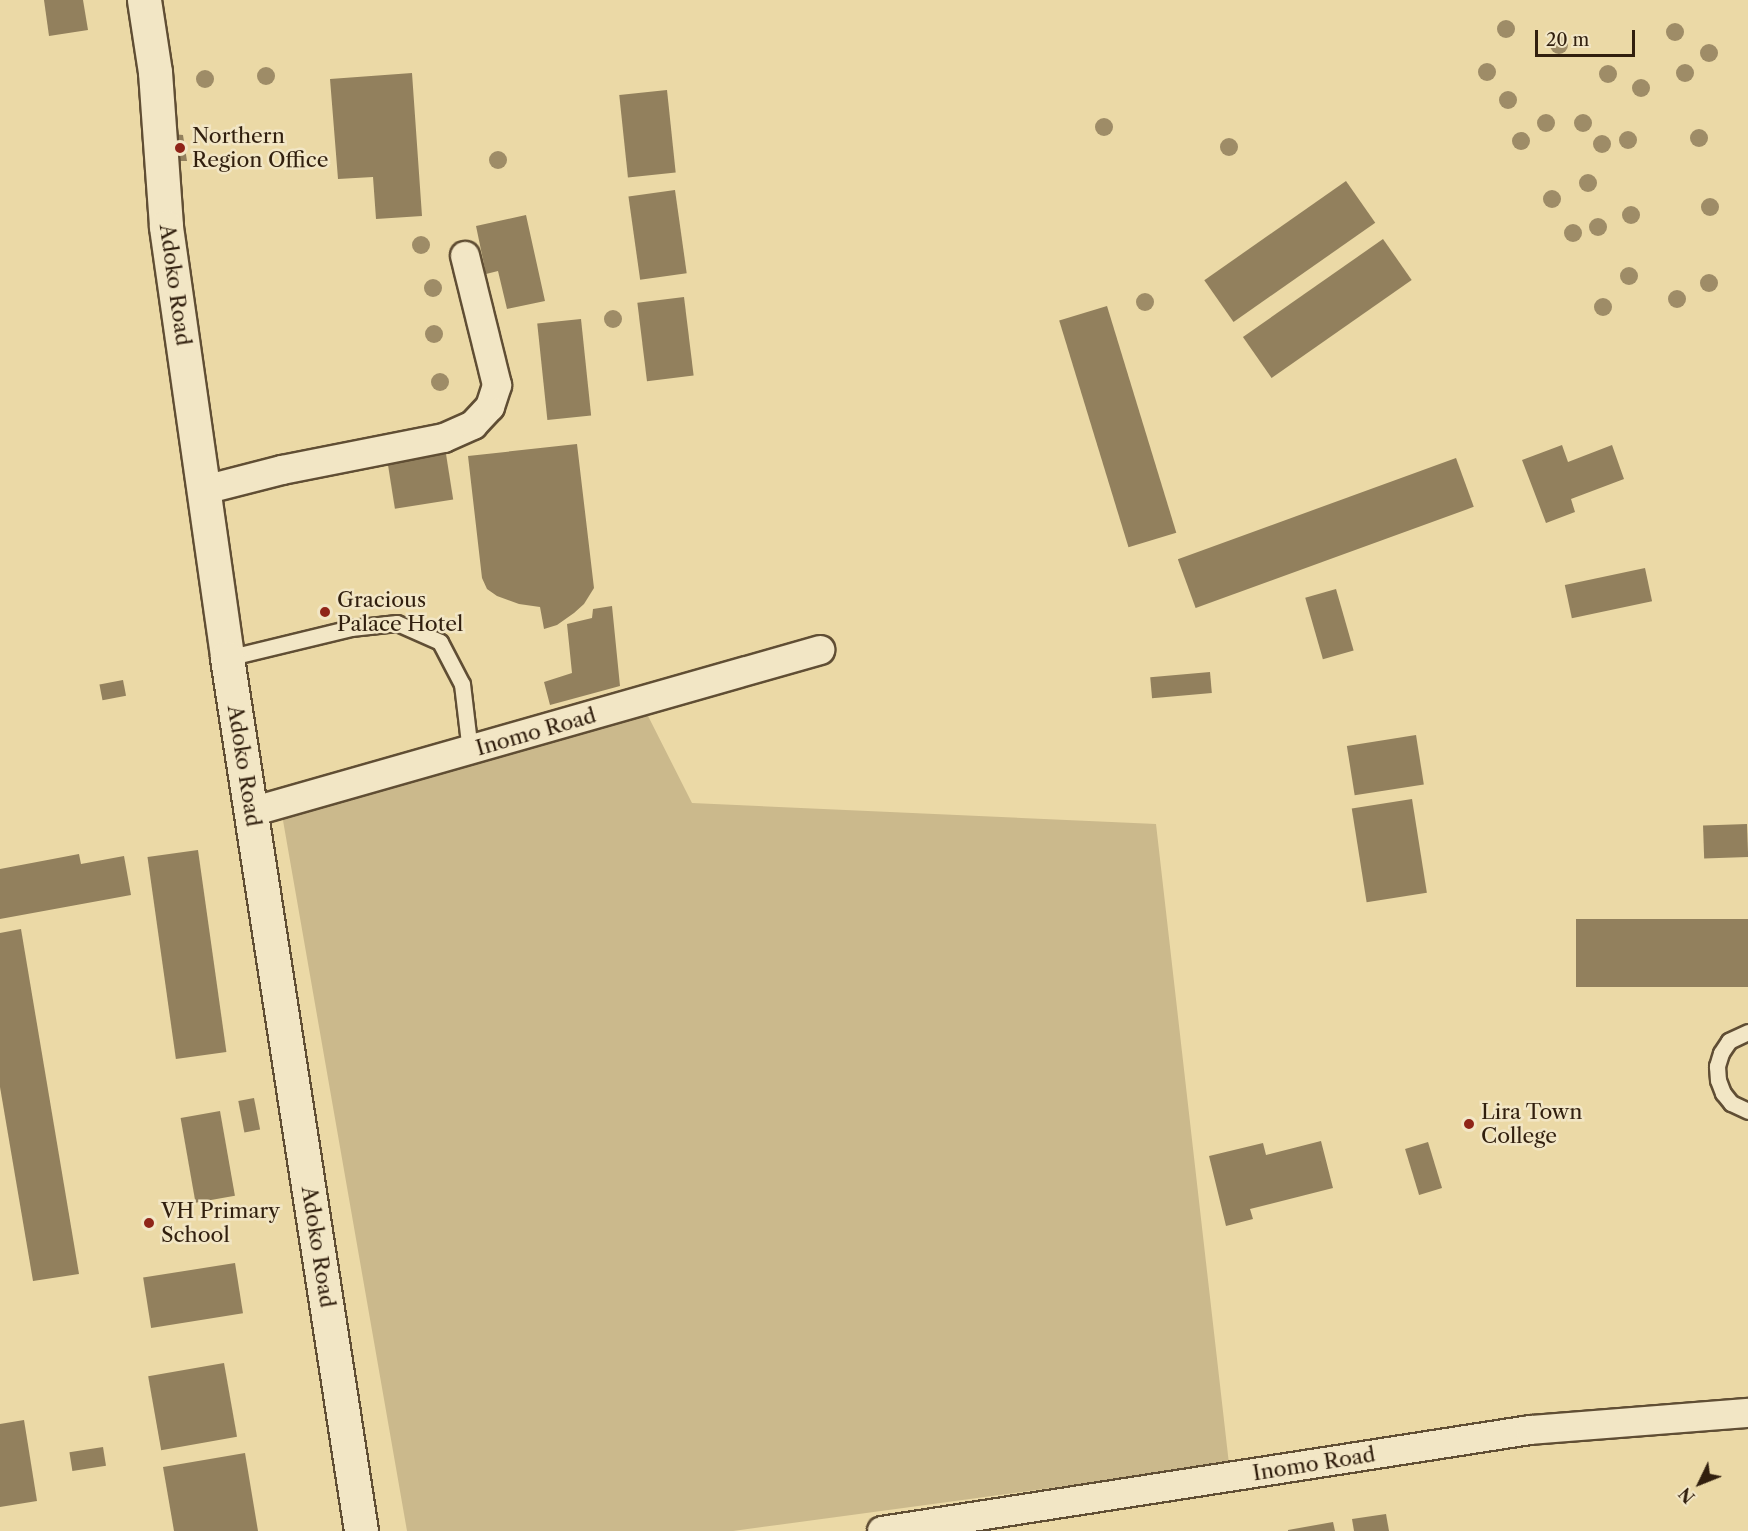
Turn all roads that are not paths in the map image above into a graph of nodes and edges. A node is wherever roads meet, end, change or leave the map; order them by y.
1 (144, 0) edge
2 (465, 256) dead end
3 (204, 490) junction
4 (820, 650) dead end
5 (227, 658) junction
6 (470, 751) junction
7 (251, 812) junction
8 (1748, 1032) edge
9 (1748, 1111) edge
10 (1748, 1413) edge
11 (361, 1531) edge
12 (882, 1531) edge

1 - 3 street, Adoko Road
2 - 3 street
3 - 5 street, Adoko Road
4 - 6 street, Inomo Road
5 - 6 lane
5 - 7 street, Adoko Road
6 - 7 street, Inomo Road
7 - 11 street, Adoko Road
8 - 9 lane
10 - 12 street, Inomo Road

